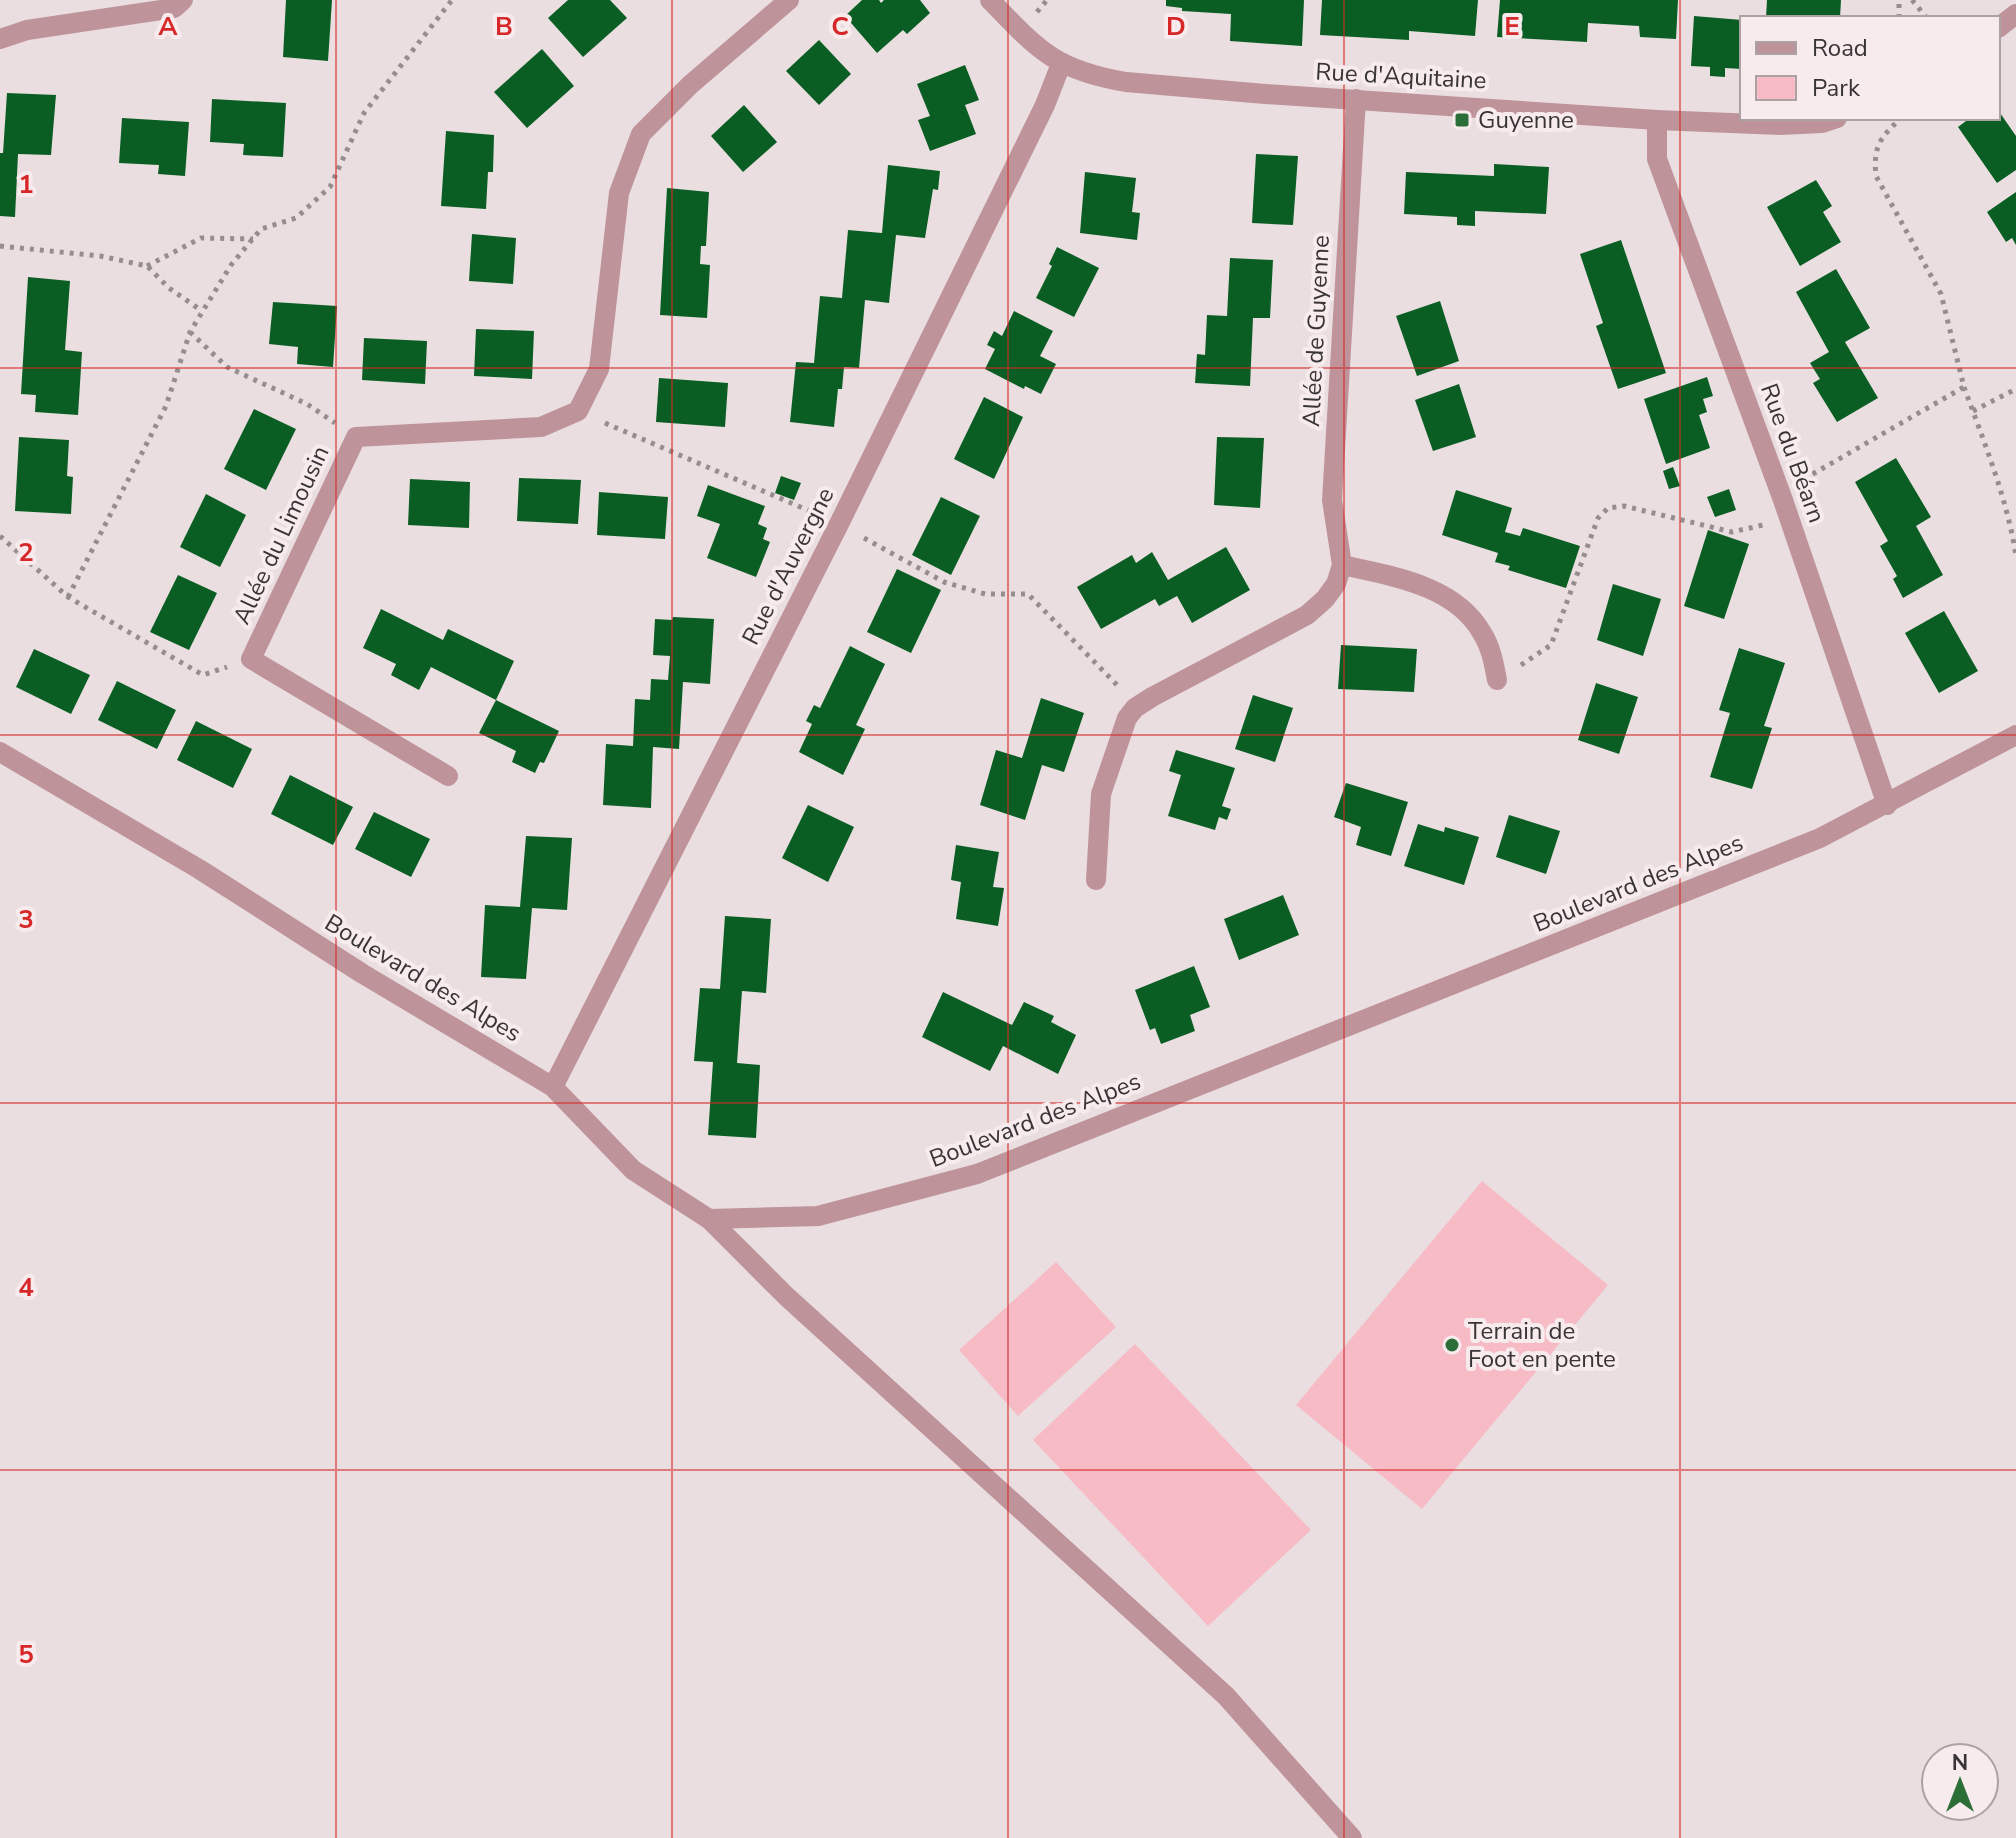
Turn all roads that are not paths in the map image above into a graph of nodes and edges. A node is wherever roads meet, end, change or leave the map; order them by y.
1 (183, 0) edge
2 (789, 0) edge
3 (990, 0) edge
4 (2016, 14) edge
5 (2000, 26) edge
6 (0, 39) edge
7 (1061, 64) junction
8 (1356, 99) junction
9 (1657, 120) junction
10 (1831, 120) edge
11 (1342, 565) junction
12 (1497, 680) road end
13 (2016, 735) edge
14 (0, 752) edge
15 (448, 776) dead end
16 (1887, 805) junction
17 (1096, 880) dead end
18 (553, 1087) junction
19 (709, 1219) junction
20 (1352, 1838) edge

1 - 6 street
2 - 15 street, Allée du Limousin
3 - 7 street, Rue d'Aquitaine
4 - 5 street
7 - 8 street, Rue d'Aquitaine
7 - 18 street, Rue d'Auvergne
8 - 9 street, Rue d'Aquitaine
8 - 11 street, Allée de Guyenne
9 - 10 street, Rue d'Aquitaine
9 - 16 street, Rue du Béarn
11 - 12 street
11 - 17 street
13 - 16 street, Boulevard des Alpes
14 - 18 street, Boulevard des Alpes
16 - 19 street, Boulevard des Alpes
18 - 19 street, Boulevard des Alpes
19 - 20 street

